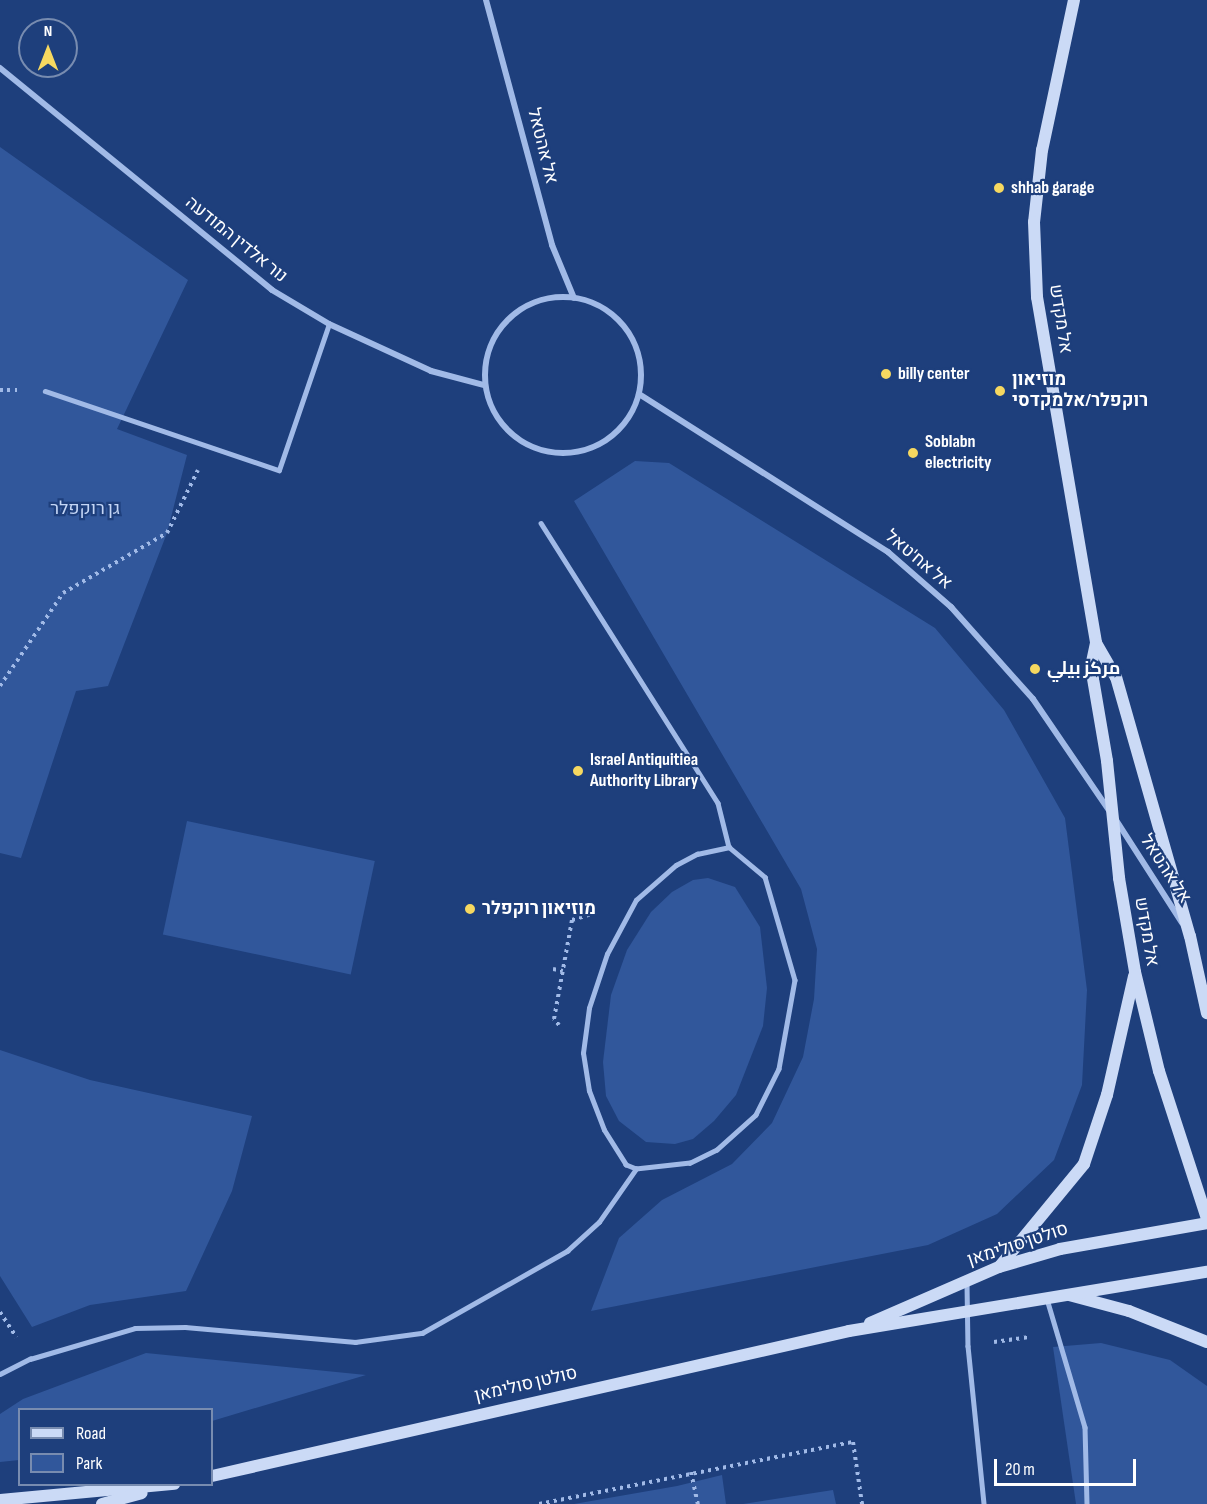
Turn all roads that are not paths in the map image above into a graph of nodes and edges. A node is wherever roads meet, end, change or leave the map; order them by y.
1 (486, 0) edge
2 (1074, 0) edge
3 (0, 68) edge
4 (574, 298) junction
5 (329, 324) junction
6 (484, 386) junction
7 (45, 391) dead end
8 (639, 394) junction
9 (542, 523) dead end
10 (1096, 643) junction
11 (1115, 818) junction
12 (729, 847) junction
13 (1190, 936) junction
14 (1135, 972) junction
15 (1207, 1013) edge
16 (636, 1169) junction
17 (1207, 1221) edge
18 (999, 1267) junction
19 (1207, 1272) edge
20 (966, 1281) junction
21 (1062, 1294) junction
22 (1046, 1297) junction
23 (969, 1310) junction
24 (849, 1331) junction
25 (1207, 1342) edge
26 (0, 1374) edge
27 (213, 1476) edge
28 (161, 1486) edge
29 (169, 1486) edge
30 (0, 1500) edge
31 (102, 1504) edge
32 (984, 1504) edge
33 (1087, 1504) edge

1 - 4 street, אל אהטאל
2 - 10 main road, אל מקדש
3 - 5 street, נור אלדין המודעה
4 - 6 street
4 - 8 street
5 - 6 street, נור אלדין המודעה
5 - 7 lane
6 - 8 street
8 - 11 street, אל אח'טאל
9 - 12 lane
10 - 11 main road, אל מקדש
10 - 13 main road, אל מקדש
11 - 13 street, אל אהטאל
11 - 14 main road, אל מקדש
12 - 16 lane
12 - 16 lane
13 - 15 main road, אל מקדש
14 - 17 main road, אל מקדש
14 - 18 main road
16 - 26 lane
17 - 18 main road, סולטן סולימאן
18 - 20 main road, סולטן סולימאן
19 - 21 main road, סולטן סולימאן
20 - 23 lane
20 - 24 main road, סולטן סולימאן
21 - 22 main road, סולטן סולימאן
21 - 25 main road
22 - 23 main road, סולטן סולימאן
22 - 33 lane
23 - 24 main road, סולטן סולימאן
23 - 32 lane
24 - 27 main road, סולטן סולימאן
28 - 30 main road
29 - 31 main road

